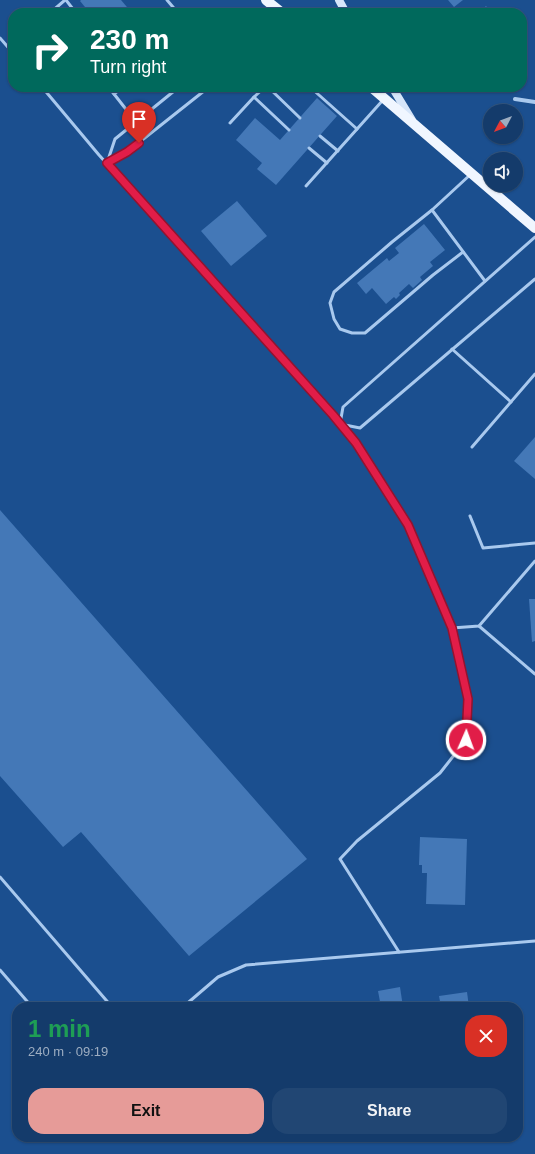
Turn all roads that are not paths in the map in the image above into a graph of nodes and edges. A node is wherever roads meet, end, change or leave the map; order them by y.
1 (66, 0) edge
2 (167, 0) edge
3 (266, 0) edge
4 (56, 8) edge
5 (72, 8) edge
6 (174, 8) edge
7 (273, 8) edge
8 (0, 38) edge
9 (8, 47) edge
10 (46, 92) edge
11 (117, 92) edge
12 (173, 92) edge
13 (203, 92) edge
14 (260, 92) edge
15 (271, 92) edge
16 (316, 92) edge
17 (377, 92) edge
18 (395, 92) edge
19 (114, 94) joint
20 (254, 97) junction
21 (385, 98) junction
22 (515, 99) dead end
23 (535, 102) edge
24 (300, 118) dead end
25 (136, 122) junction
26 (414, 122) junction
27 (230, 123) dead end
28 (357, 129) junction
29 (289, 130) dead end
30 (320, 136) dead end
31 (309, 148) dead end
32 (338, 151) junction
33 (107, 163) junction
34 (327, 163) junction
35 (472, 173) junction
36 (306, 186) dead end
37 (432, 210) junction
38 (535, 228) edge
39 (535, 238) edge
40 (463, 252) junction
41 (535, 278) edge
42 (485, 280) junction
43 (452, 349) junction
44 (535, 374) edge
45 (510, 402) junction
46 (340, 424) junction
47 (472, 447) dead end
48 (470, 516) dead end
49 (535, 542) edge
50 (535, 561) edge
51 (479, 626) junction
52 (452, 628) junction
53 (535, 674) edge
54 (0, 877) edge
55 (535, 941) edge
56 (399, 952) junction
57 (0, 970) edge
58 (28, 1002) edge
59 (108, 1002) edge
60 (189, 1002) edge

1 - 4 lane
1 - 5 lane
2 - 6 lane
3 - 7 main road
8 - 9 lane
10 - 33 lane
11 - 19 lane
12 - 25 lane
13 - 33 lane
14 - 20 lane
15 - 24 lane
16 - 28 lane
17 - 21 main road
18 - 26 main road
19 - 25 lane
20 - 27 lane
20 - 29 lane
21 - 26 main road
21 - 28 lane
22 - 23 street
25 - 33 lane
26 - 35 main road
28 - 32 lane
30 - 32 lane
31 - 34 lane
32 - 34 lane
33 - 46 lane
34 - 36 lane
35 - 37 lane
35 - 38 main road
37 - 40 lane
37 - 40 lane
39 - 42 lane
40 - 42 lane
41 - 43 lane
42 - 46 lane
43 - 45 lane
43 - 46 lane
44 - 45 lane
45 - 47 lane
46 - 52 lane
48 - 49 lane
50 - 51 lane
51 - 52 lane
51 - 53 lane
52 - 56 lane
54 - 59 lane
55 - 56 lane
56 - 60 lane
57 - 58 lane

